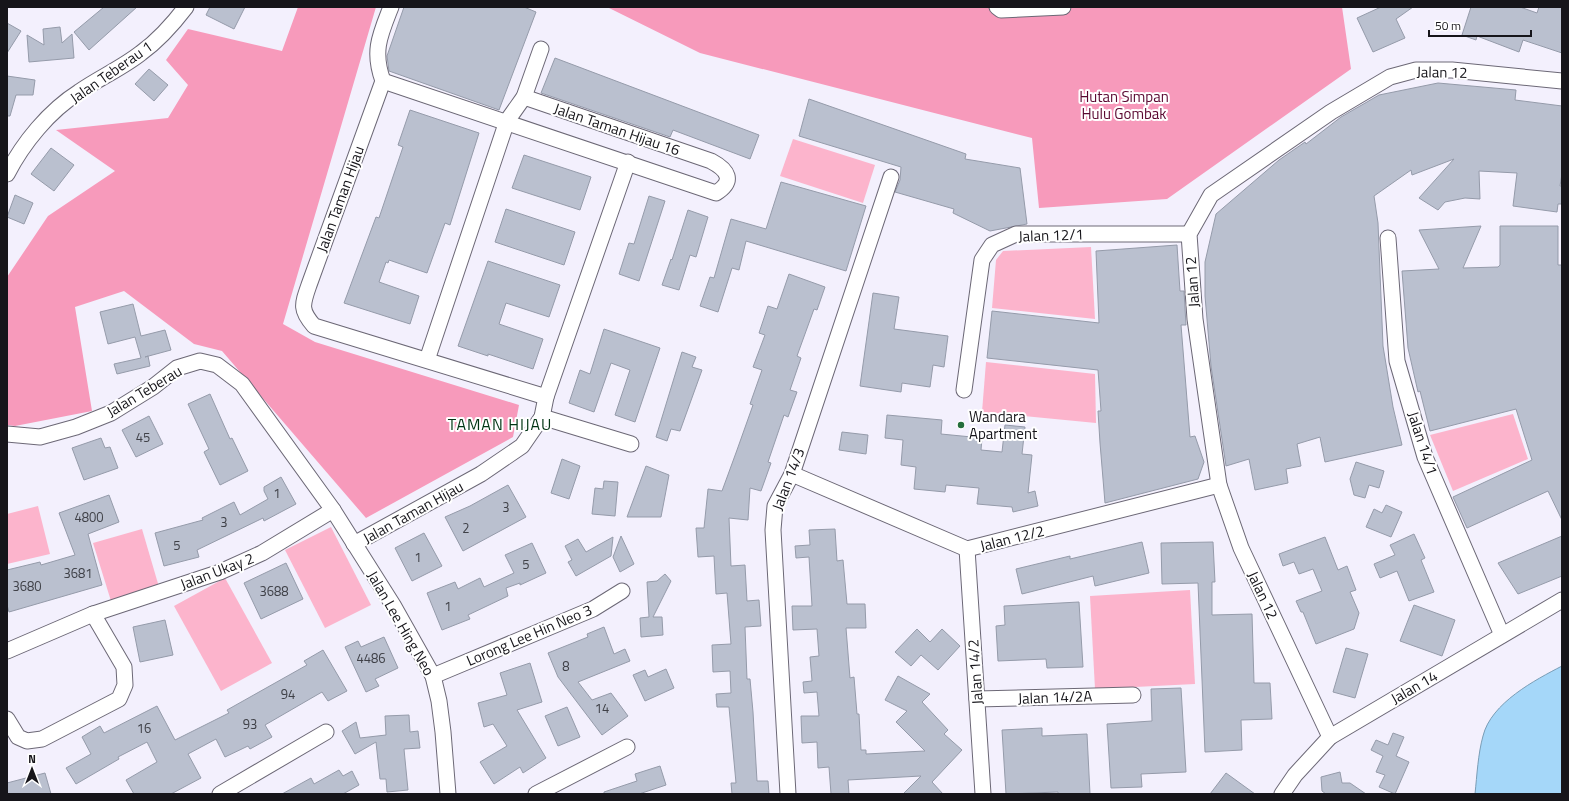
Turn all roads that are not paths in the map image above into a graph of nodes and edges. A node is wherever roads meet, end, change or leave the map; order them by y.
1 (186, 7) edge
2 (391, 7) edge
3 (997, 7) edge
4 (1062, 7) edge
5 (541, 49) dead end
6 (383, 80) junction
7 (1562, 81) edge
8 (524, 97) junction
9 (507, 121) junction
10 (628, 162) junction
11 (7, 174) edge
12 (891, 177) dead end
13 (1189, 234) junction
14 (1388, 238) dead end
15 (427, 360) junction
16 (964, 390) dead end
17 (546, 397) junction
18 (542, 417) junction
19 (7, 434) edge
20 (631, 444) dead end
21 (792, 474) junction
22 (1219, 485) junction
23 (332, 510) junction
24 (354, 544) junction
25 (967, 549) junction
26 (622, 591) dead end
27 (1562, 600) edge
28 (93, 614) junction
29 (1502, 636) junction
30 (7, 651) edge
31 (433, 676) junction
32 (1133, 694) dead end
33 (977, 699) junction
34 (7, 719) edge
35 (326, 732) dead end
36 (1330, 737) junction
37 (627, 747) dead end
38 (220, 794) edge
39 (448, 794) edge
40 (536, 794) edge
41 (788, 794) edge
42 (983, 794) edge
43 (1282, 794) edge

1 - 11 street, Jalan Teberau 1
2 - 6 street
3 - 4 street
5 - 8 street
6 - 9 street
6 - 15 street, Jalan Taman Hijau
7 - 13 street, Jalan 12
8 - 9 street
8 - 10 street, Jalan Taman Hijau 16
9 - 10 street
9 - 15 street
10 - 17 street, Jalan Taman Hijau
12 - 21 street, Jalan 14/3
13 - 16 street, Jalan 12/1
13 - 22 street, Jalan 12
14 - 29 street, Jalan 14/1
15 - 17 street, Jalan Taman Hijau
17 - 18 street, Jalan Taman Hijau
18 - 20 street
18 - 24 street, Jalan Taman Hijau
19 - 23 street, Jalan Teberau
21 - 25 street, Jalan 12/2
21 - 41 street, Jalan 14/3
22 - 25 street, Jalan 12/2
22 - 36 street, Jalan 12
23 - 24 street, Jalan Lee Hing Neo
23 - 28 street, Jalan Ukay 2
24 - 31 street, Jalan Lee Hing Neo
25 - 33 street, Jalan 14/2
26 - 31 street, Lorong Lee Hin Neo 3
27 - 29 street, Jalan 14
28 - 30 street, Jalan Ukay 2
28 - 34 street
29 - 36 street, Jalan 14
31 - 39 street, Jalan Lee Hing Neo
32 - 33 street, Jalan 14/2A
33 - 42 street, Jalan 14/2
35 - 38 street
36 - 43 street, Jalan 14
37 - 40 street

